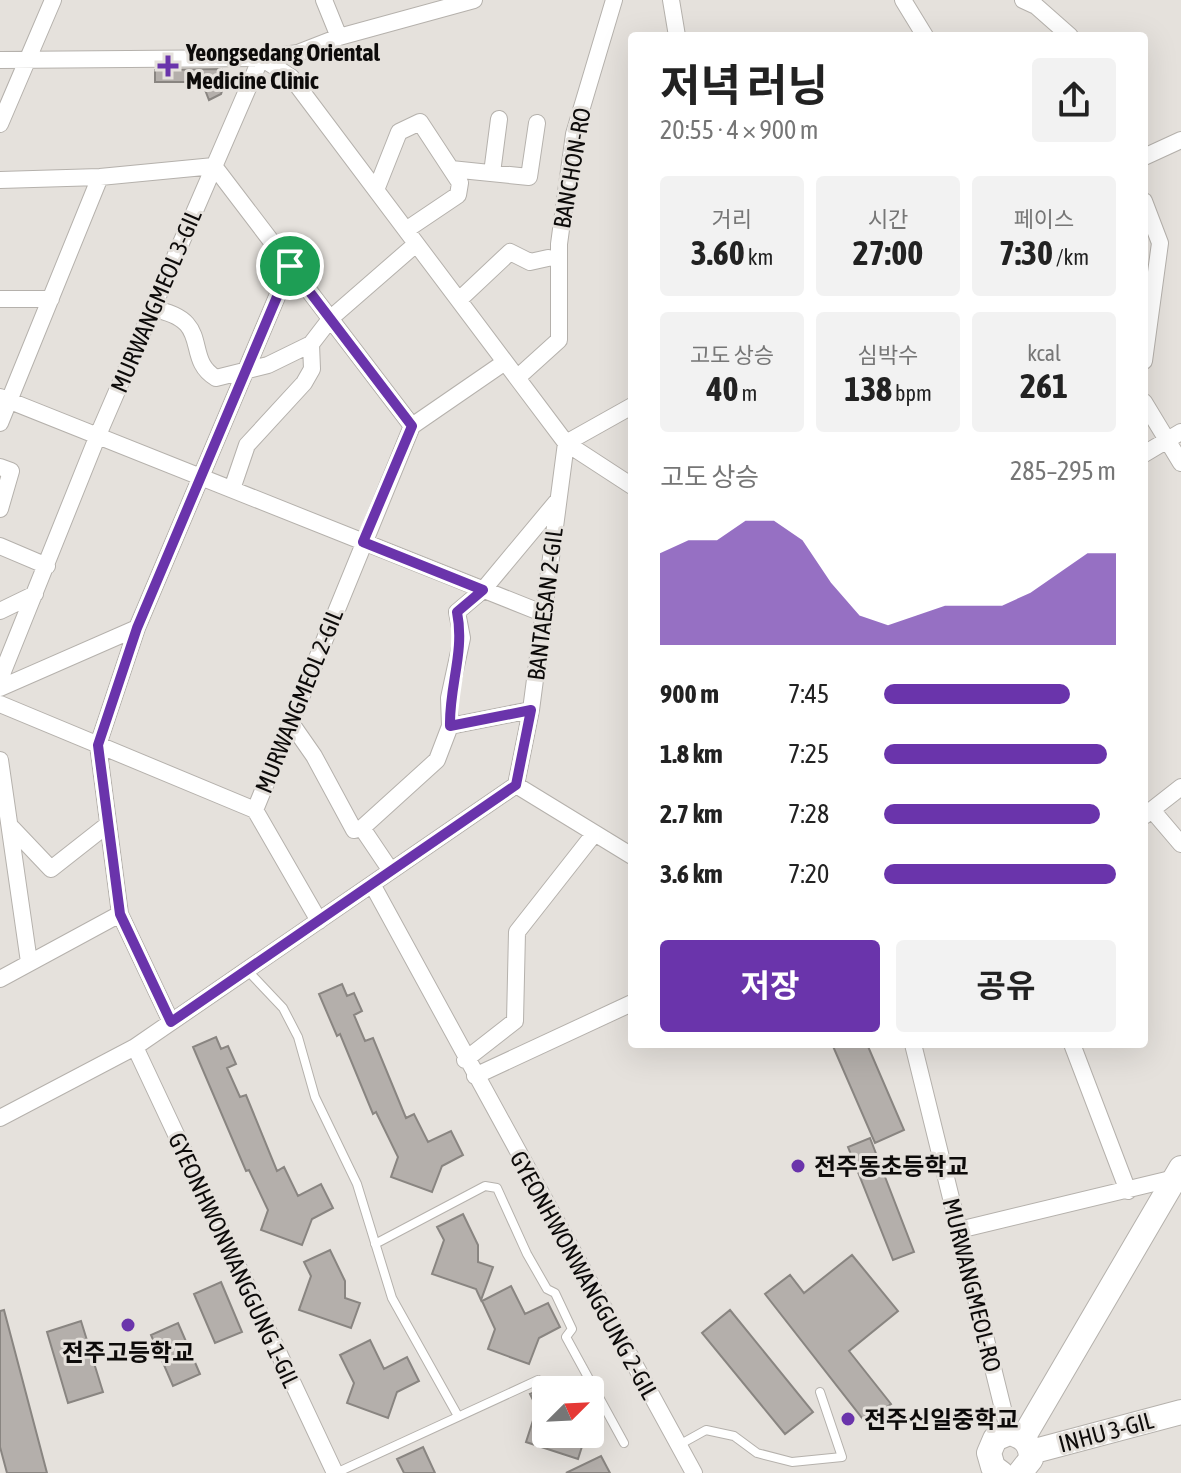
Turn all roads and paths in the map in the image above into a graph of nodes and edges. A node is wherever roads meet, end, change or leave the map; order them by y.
1 (53, 0) edge
2 (324, 0) edge
3 (474, 0) edge
4 (614, 0) edge
5 (671, 0) edge
6 (903, 0) edge
7 (1023, 0) edge
8 (676, 32) edge
9 (923, 32) edge
10 (1065, 32) edge
11 (339, 37) junction
12 (261, 58) junction
13 (0, 60) edge
14 (27, 61) junction
15 (499, 119) dead end
16 (537, 123) dead end
17 (0, 124) edge
18 (1181, 140) edge
19 (1148, 155) edge
20 (214, 166) junction
21 (451, 169) junction
22 (492, 173) junction
23 (100, 177) junction
24 (0, 180) edge
25 (376, 190) junction
26 (1153, 234) edge
27 (411, 237) junction
28 (548, 258) dead end
29 (290, 266) junction
30 (0, 299) edge
31 (51, 299) junction
32 (459, 300) junction
33 (1148, 305) edge
34 (152, 309) junction
35 (331, 318) junction
36 (311, 344) junction
37 (505, 362) junction
38 (246, 371) junction
39 (517, 378) junction
40 (5, 398) edge
41 (1148, 407) edge
42 (628, 408) edge
43 (0, 423) edge
44 (412, 426) junction
45 (98, 435) junction
46 (1174, 436) edge
47 (566, 443) junction
48 (1148, 452) edge
49 (1181, 463) edge
50 (0, 467) edge
51 (201, 477) junction
52 (628, 483) edge
53 (232, 489) junction
54 (559, 498) junction
55 (0, 509) edge
56 (363, 542) junction
57 (0, 546) edge
58 (45, 570) junction
59 (483, 590) junction
60 (35, 594) junction
61 (0, 611) edge
62 (542, 613) junction
63 (137, 628) junction
64 (0, 679) edge
65 (0, 688) edge
66 (0, 704) edge
67 (531, 710) junction
68 (291, 723) junction
69 (450, 726) junction
70 (98, 745) junction
71 (0, 760) edge
72 (516, 785) junction
73 (1181, 787) edge
74 (255, 810) junction
75 (1148, 813) edge
76 (7, 824) edge
77 (107, 825) junction
78 (362, 828) junction
79 (594, 834) junction
80 (1181, 844) edge
81 (628, 854) edge
82 (391, 871) junction
83 (372, 884) junction
84 (120, 914) junction
85 (319, 921) junction
86 (29, 962) junction
87 (247, 970) junction
88 (0, 979) edge
89 (628, 1005) edge
90 (171, 1022) junction
91 (135, 1047) junction
92 (914, 1048) edge
93 (1074, 1048) edge
94 (465, 1060) junction
95 (475, 1076) junction
96 (0, 1118) edge
97 (1179, 1174) edge
98 (1128, 1191) junction
99 (959, 1230) junction
100 (375, 1244) junction
101 (532, 1383) edge
102 (820, 1392) dead end
103 (1181, 1412) edge
104 (458, 1416) junction
105 (624, 1443) dead end
106 (678, 1445) junction
107 (1021, 1449) edge
108 (991, 1471) edge
109 (335, 1473) edge
110 (694, 1473) edge

1 - 14 street
2 - 11 street
3 - 11 street
4 - 39 street, BANCHON-RO
5 - 8 street
6 - 9 street
7 - 10 street
11 - 12 street
12 - 14 street
12 - 20 street, MURWANGMEOL 3-GIL
12 - 25 street
13 - 14 street
14 - 17 street
15 - 22 street
16 - 22 street
18 - 19 street
20 - 23 street
20 - 29 street
20 - 34 street, MURWANGMEOL 3-GIL
21 - 22 street
21 - 25 street
21 - 27 street
23 - 24 street
23 - 31 street
25 - 27 street
26 - 33 street
27 - 32 street
27 - 35 street
28 - 32 street
29 - 35 street
29 - 38 street
30 - 31 street
31 - 40 street
32 - 37 street
34 - 38 street
34 - 45 street, MURWANGMEOL 3-GIL
35 - 36 street
35 - 44 street
36 - 38 street
36 - 53 street
37 - 39 street
37 - 44 street
38 - 51 street
39 - 47 street
40 - 43 street
40 - 45 street
41 - 46 street
42 - 47 street
44 - 56 street
45 - 51 street
45 - 58 street, MURWANGMEOL 3-GIL
46 - 48 street
46 - 49 street
47 - 52 street
47 - 54 street, BANTAESAN 2-GIL
50 - 55 street
51 - 53 street
51 - 63 street
53 - 56 street
54 - 59 street, BANTAESAN 2-GIL
54 - 62 street, BANTAESAN 2-GIL
56 - 59 street
56 - 68 street, MURWANGMEOL 2-GIL
57 - 58 street
58 - 60 street
59 - 62 street
59 - 69 street
60 - 61 street
60 - 64 street
62 - 67 street, BANTAESAN 2-GIL
63 - 65 street
63 - 70 street
66 - 70 street, MURWANGMEOL 2-GIL
67 - 69 street, BANTAESAN 2-GIL
67 - 72 street, BANTAESAN 2-GIL
68 - 74 street, MURWANGMEOL 2-GIL
68 - 78 street
69 - 78 street
70 - 74 street, MURWANGMEOL 2-GIL
70 - 77 street
71 - 76 street
72 - 79 street
72 - 82 street
73 - 75 street
74 - 85 street, MURWANGMEOL 2-GIL
75 - 80 street
76 - 77 street
76 - 86 street
77 - 84 street
78 - 82 street
79 - 81 street
79 - 94 street
82 - 83 street
83 - 85 street
83 - 94 street, GYEONHWONWANGGUNG 2-GIL
84 - 86 street
84 - 90 street
85 - 87 street
86 - 88 street
87 - 90 street
87 - 100 lane
89 - 95 street
90 - 91 street
91 - 96 street
91 - 109 street, GYEONHWONWANGGUNG 1-GIL
92 - 99 street, MURWANGMEOL-RO
93 - 98 street
94 - 95 street, GYEONHWONWANGGUNG 2-GIL
95 - 106 street, GYEONHWONWANGGUNG 2-GIL
97 - 98 street
97 - 107 street
98 - 99 street
99 - 107 street, MURWANGMEOL-RO
100 - 104 lane
100 - 105 lane
101 - 104 lane
102 - 106 lane
103 - 107 street, INHU 3-GIL
104 - 109 lane
106 - 110 street, GYEONHWONWANGGUNG 2-GIL
107 - 108 street

